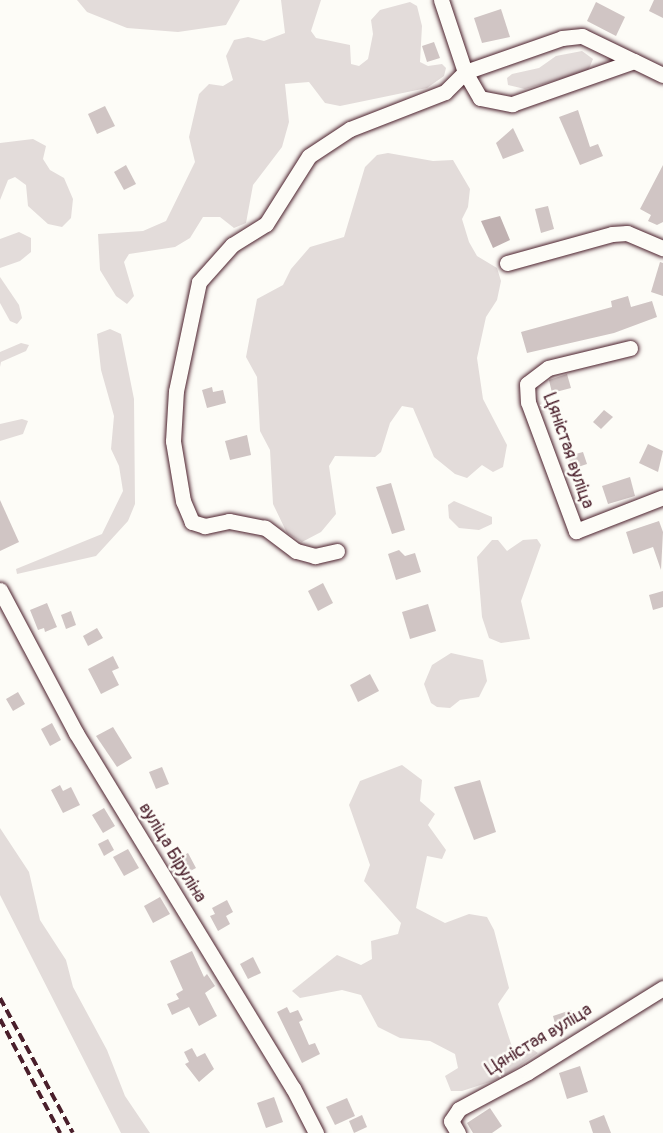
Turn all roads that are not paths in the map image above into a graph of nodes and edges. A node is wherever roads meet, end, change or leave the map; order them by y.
1 (441, 0) edge
2 (634, 61) junction
3 (465, 72) junction
4 (663, 75) edge
5 (663, 248) edge
6 (507, 263) dead end
7 (630, 348) dead end
8 (663, 497) edge
9 (337, 551) dead end
10 (0, 590) edge
11 (663, 988) edge
12 (316, 1133) edge
13 (458, 1133) edge

1 - 3 street
2 - 3 street
2 - 3 street
2 - 4 street
3 - 9 street
5 - 6 street
7 - 8 street, Цяністая вуліца
10 - 12 street, вуліца Біруліна
11 - 13 street, Цяністая вуліца

